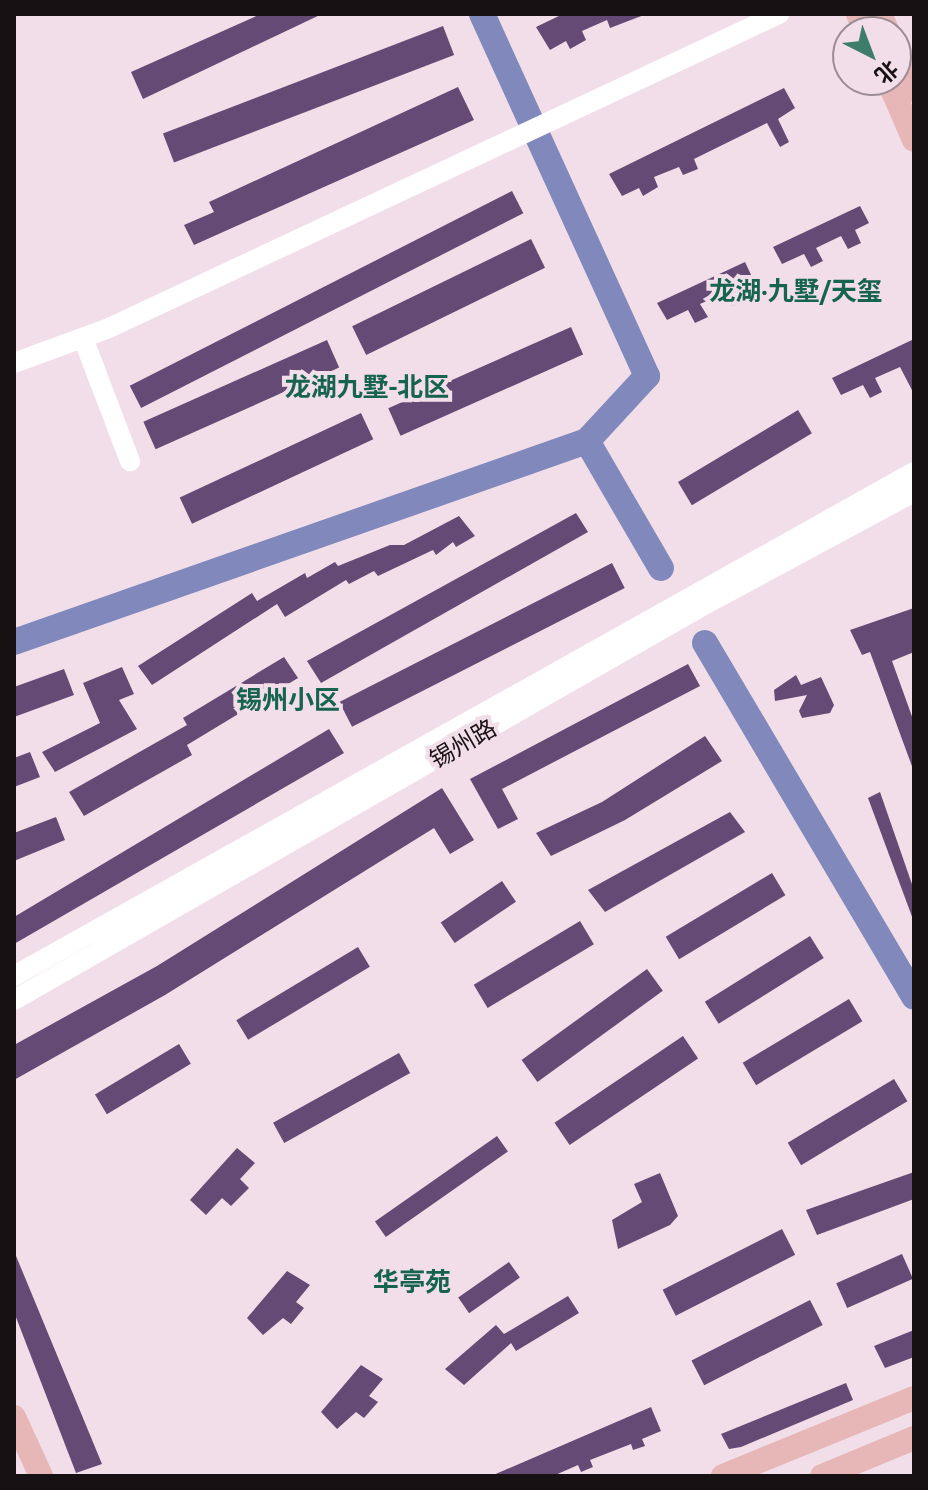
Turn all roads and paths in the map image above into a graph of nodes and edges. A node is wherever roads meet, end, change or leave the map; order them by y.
1 (779, 14) edge
2 (895, 96) edge
3 (914, 140) edge
4 (83, 338) junction
5 (14, 363) edge
6 (130, 461) dead end
7 (914, 472) edge
8 (914, 492) edge
9 (14, 976) edge
10 (14, 1000) edge
11 (914, 1398) edge
12 (14, 1417) edge
13 (914, 1438) edge
14 (41, 1476) edge
15 (723, 1476) edge
16 (822, 1476) edge

1 - 4 street
2 - 3 main road
4 - 5 street
4 - 6 street
7 - 9 street, 锡州路
8 - 10 street, 锡州路
11 - 15 main road
12 - 14 main road
13 - 16 main road

